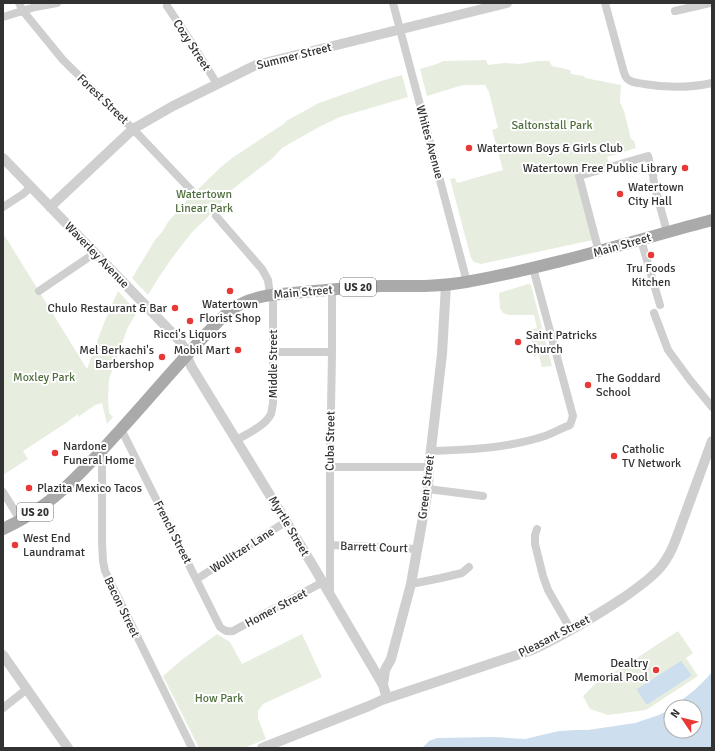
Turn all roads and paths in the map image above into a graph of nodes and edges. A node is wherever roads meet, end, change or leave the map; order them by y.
1 (19, 3) edge
2 (57, 3) edge
3 (393, 3) edge
4 (507, 3) edge
5 (605, 3) edge
6 (710, 3) edge
7 (167, 6) dead end
8 (23, 11) junction
9 (675, 12) dead end
10 (3, 17) edge
11 (400, 29) junction
12 (712, 83) edge
13 (218, 84) junction
14 (133, 128) junction
15 (3, 158) edge
16 (31, 187) junction
17 (192, 191) dead end
18 (3, 207) edge
19 (50, 207) junction
20 (216, 216) dead end
21 (712, 220) edge
22 (667, 232) junction
23 (641, 240) junction
24 (599, 252) junction
25 (95, 253) junction
26 (534, 268) junction
27 (468, 282) junction
28 (446, 285) junction
29 (332, 289) junction
30 (39, 291) dead end
31 (271, 294) junction
32 (660, 305) dead end
33 (654, 313) dead end
34 (273, 352) junction
35 (332, 352) junction
36 (186, 356) junction
37 (712, 407) edge
38 (121, 429) junction
39 (236, 440) junction
40 (712, 441) edge
41 (431, 451) junction
42 (99, 454) junction
43 (330, 467) junction
44 (429, 467) junction
45 (428, 489) junction
46 (3, 492) edge
47 (482, 496) dead end
48 (21, 521) junction
49 (287, 521) junction
50 (538, 529) dead end
51 (3, 530) edge
52 (330, 545) junction
53 (418, 549) junction
54 (469, 567) dead end
55 (197, 580) junction
56 (323, 582) junction
57 (411, 584) junction
58 (330, 594) junction
59 (571, 630) junction
60 (228, 632) joint
61 (3, 655) edge
62 (383, 685) junction
63 (27, 690) junction
64 (387, 698) junction
65 (3, 708) edge
66 (68, 748) edge
67 (192, 748) edge
68 (262, 748) edge

1 - 8 street, Forest Street
2 - 8 street
3 - 11 street, Whites Avenue
4 - 11 street, Summer Street
5 - 12 street
6 - 9 street
7 - 13 street, Cozy Street
8 - 10 street
8 - 14 street, Forest Street
11 - 13 street, Summer Street
11 - 27 street, Whites Avenue
13 - 14 street, Summer Street
14 - 17 street, Forest Street
14 - 19 street, Summer Street
15 - 16 street, Waverley Avenue
16 - 18 street
16 - 19 street, Waverley Avenue
19 - 25 street, Waverley Avenue
20 - 31 street
21 - 22 main road, Main Street / US 20
22 - 23 main road, Main Street / US 20
22 - 24 street
23 - 24 main road, Main Street / US 20
23 - 32 street
24 - 26 main road, Main Street / US 20
25 - 30 street
25 - 36 street, Waverley Avenue
26 - 27 main road, Main Street / US 20
26 - 41 street
27 - 28 main road, Main Street / US 20
28 - 29 main road, Main Street / US 20
28 - 41 street, Green Street
29 - 31 main road, Main Street / US 20
29 - 35 street, Cuba Street
31 - 34 street, Middle Street
31 - 36 main road, Main Street / US 20
33 - 37 street
34 - 35 street
34 - 39 street, Middle Street
35 - 43 street, Cuba Street
36 - 38 main road, Main Street / US 20
36 - 39 street, Myrtle Street
38 - 42 main road, Main Street / US 20
38 - 55 street, French Street
39 - 49 street, Myrtle Street
40 - 59 street, Pleasant Street
41 - 44 street, Green Street
42 - 48 main road, Main Street / US 20
42 - 67 street, Bacon Street
43 - 44 street
43 - 52 street, Cuba Street
44 - 45 street, Green Street
45 - 47 street
45 - 53 street, Green Street
46 - 48 street
48 - 51 main road, Main Street / US 20
49 - 55 street, Wollitzer Lane
49 - 56 street, Myrtle Street
50 - 59 street
52 - 53 street, Barrett Court
52 - 58 street, Cuba Street
53 - 57 street, Green Street
54 - 57 street
55 - 60 street, French Street
56 - 58 street, Myrtle Street
56 - 60 street, Homer Street
57 - 62 street, Green Street
58 - 62 street, Myrtle Street
59 - 64 street, Pleasant Street
61 - 63 street
62 - 64 street, Myrtle Street
63 - 65 street
63 - 66 street
64 - 68 street, Pleasant Street

